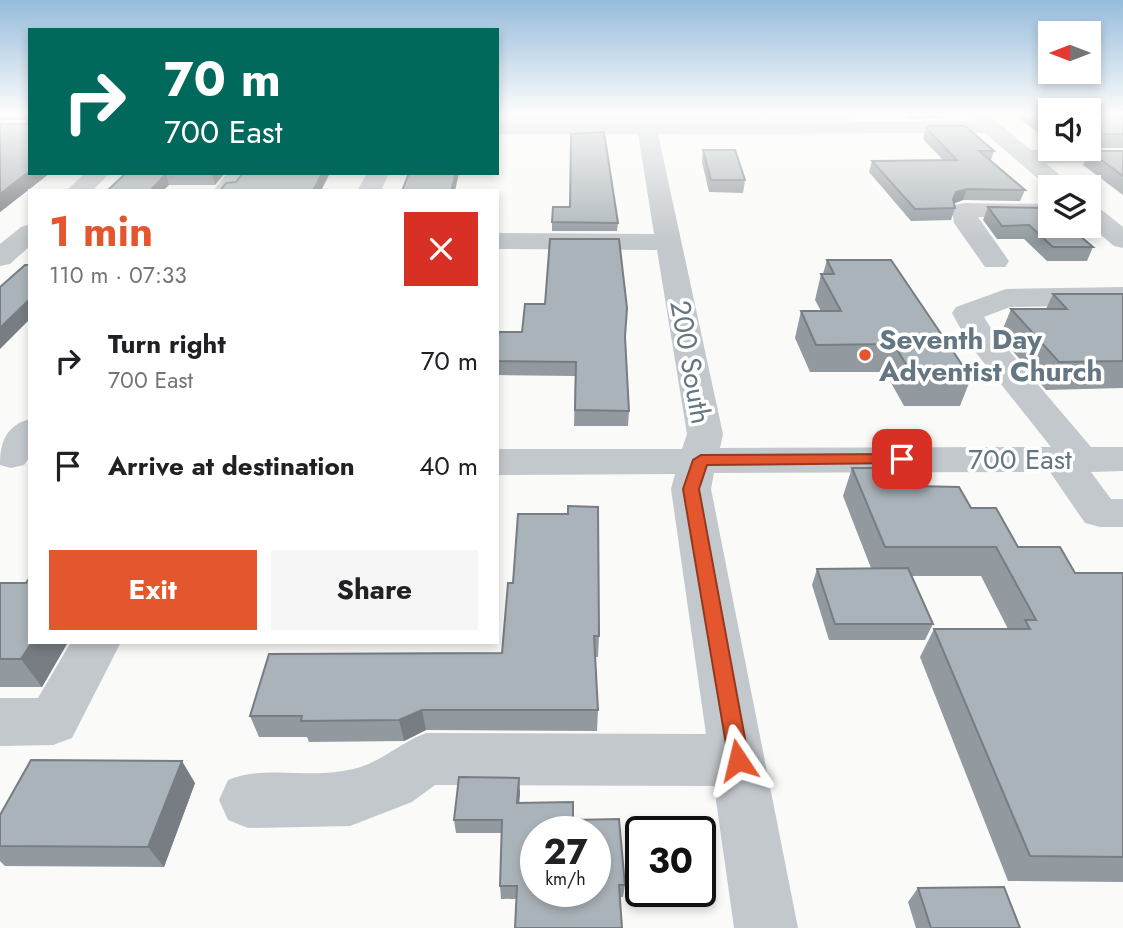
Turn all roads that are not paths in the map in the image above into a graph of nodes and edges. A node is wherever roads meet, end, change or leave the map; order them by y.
1 (653, 156) edge
2 (1093, 156) edge
3 (1025, 157) joint
4 (97, 175) edge
5 (237, 175) edge
6 (1047, 175) edge
7 (80, 189) edge
8 (227, 189) edge
9 (1038, 211) edge
10 (1101, 211) edge
11 (1123, 211) edge
12 (1101, 221) edge
13 (1123, 240) edge
14 (670, 242) junction
15 (499, 249) edge
16 (995, 261) dead end
17 (1123, 296) edge
18 (1071, 459) junction
19 (1123, 459) edge
20 (701, 460) junction
21 (499, 462) edge
22 (1123, 513) edge
23 (96, 644) edge
24 (0, 722) edge
25 (738, 760) junction
26 (248, 800) dead end
27 (766, 928) edge

1 - 14 street, 200 South
2 - 3 street
3 - 6 street
4 - 7 street
5 - 8 street
9 - 16 street
10 - 11 street
12 - 13 street
14 - 15 street
14 - 20 street, 200 South
17 - 18 street
18 - 19 street, 700 East
18 - 20 street, 700 East
18 - 22 street
20 - 21 street, 700 East
20 - 25 street, 200 South
23 - 24 street
25 - 26 street
25 - 27 street, 200 South

